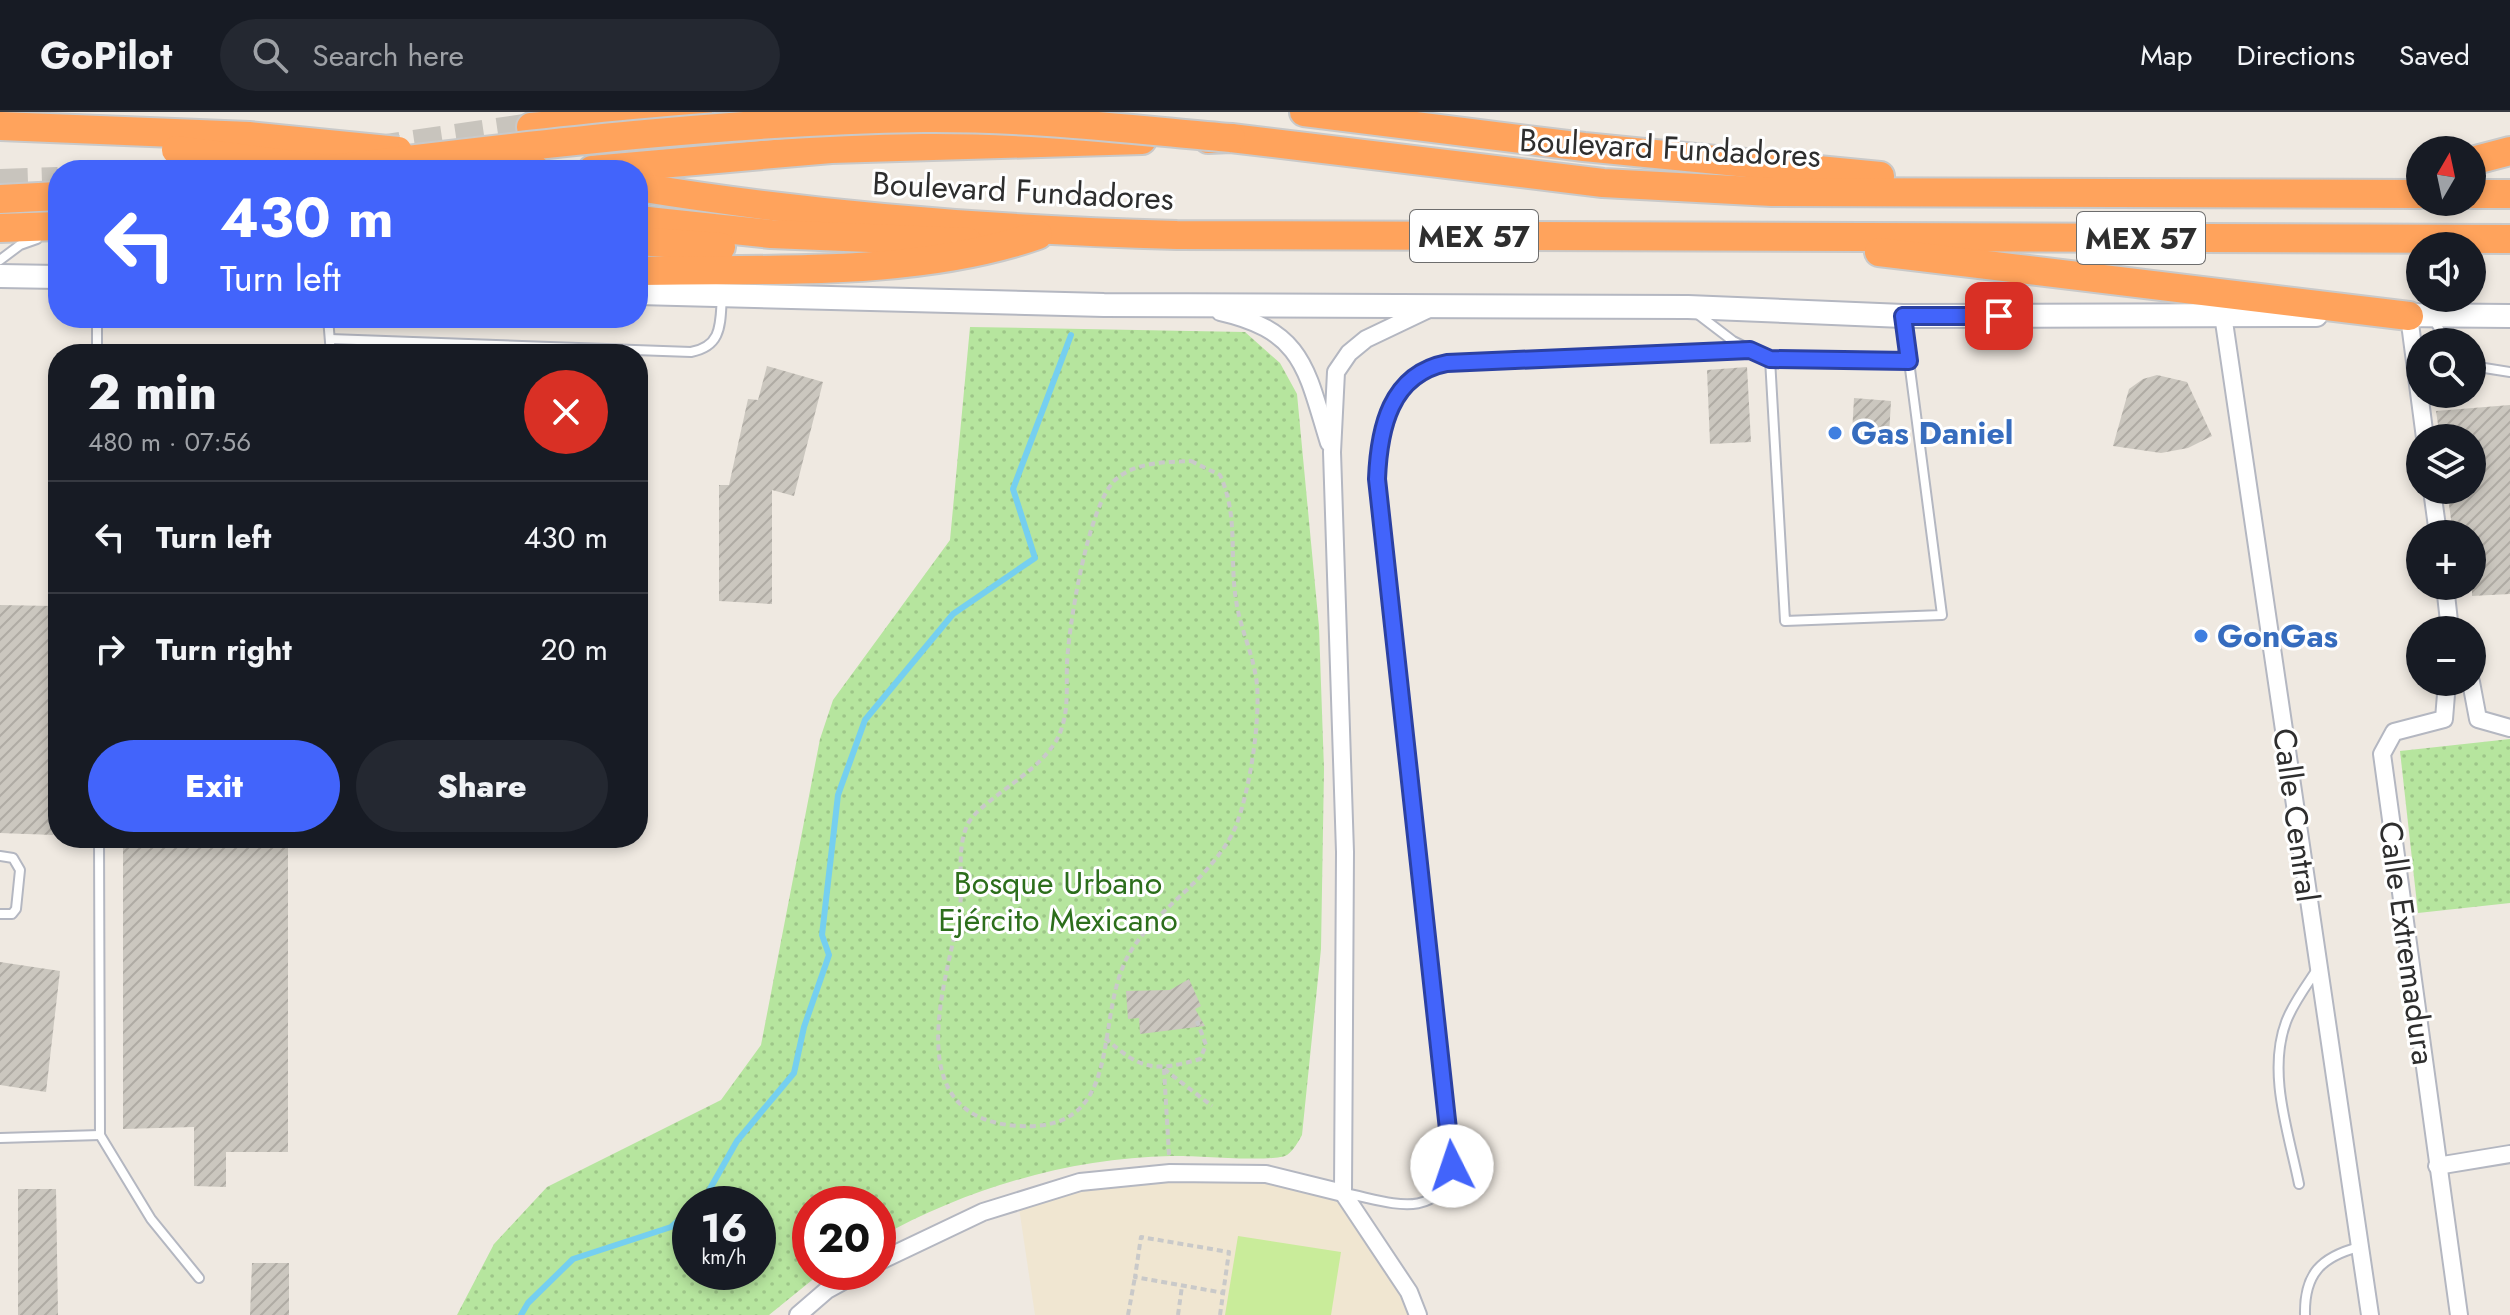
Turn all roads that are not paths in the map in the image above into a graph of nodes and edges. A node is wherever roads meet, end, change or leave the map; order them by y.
1 (698, 112) edge
2 (1304, 112) edge
3 (0, 126) edge
4 (531, 127) tunnel mouth
5 (0, 137) edge
6 (1231, 138) junction
7 (2510, 151) edge
8 (2486, 157) edge
9 (255, 160) edge
10 (408, 160) edge
11 (464, 160) edge
12 (648, 166) edge
13 (2406, 176) edge
14 (648, 188) edge
15 (2325, 193) junction
16 (2076, 194) junction
17 (2406, 194) edge
18 (2486, 194) edge
19 (2510, 194) edge
20 (48, 197) edge
21 (0, 199) edge
22 (648, 221) edge
23 (0, 228) edge
24 (1050, 231) junction
25 (48, 232) edge
26 (48, 234) edge
27 (1771, 236) junction
28 (2510, 239) edge
29 (648, 242) edge
30 (979, 242) junction
31 (0, 260) edge
32 (648, 271) edge
33 (0, 276) edge
34 (48, 277) edge
35 (648, 293) edge
36 (722, 296) junction
37 (1196, 306) junction
38 (1688, 307) junction
39 (1432, 308) junction
40 (2223, 315) junction
41 (1903, 316) junction
42 (2420, 316) junction
43 (2510, 316) edge
44 (329, 328) edge
45 (2432, 328) edge
46 (330, 339) junction
47 (330, 344) edge
48 (465, 344) edge
49 (648, 350) edge
50 (1750, 350) junction
51 (1770, 359) junction
52 (1909, 361) junction
53 (2486, 368) edge
54 (2510, 372) edge
55 (2424, 424) edge
56 (1332, 452) junction
57 (2447, 696) edge
58 (2474, 696) edge
59 (2510, 728) edge
60 (99, 848) edge
61 (0, 856) edge
62 (0, 914) edge
63 (2319, 967) junction
64 (100, 1135) junction
65 (0, 1138) edge
66 (2510, 1154) edge
67 (2437, 1166) junction
68 (2299, 1184) dead end
69 (1343, 1193) junction
70 (2360, 1246) junction
71 (896, 1253) edge
72 (199, 1278) dead end
73 (827, 1290) edge
74 (798, 1315) edge
75 (1418, 1315) edge
76 (2305, 1315) edge
77 (2370, 1315) edge
78 (2459, 1315) edge

1 - 4 highway
2 - 16 highway
3 - 11 highway, bridge
5 - 9 highway, bridge
6 - 10 highway, Boulevard Fundadores / MEX 57, bridge
6 - 12 highway, bridge
6 - 16 highway, Boulevard Fundadores / MEX 57
7 - 8 highway
13 - 15 highway
14 - 24 highway, Boulevard Fundadores / MEX 57
15 - 16 highway, Boulevard Fundadores / MEX 57
15 - 17 highway, Boulevard Fundadores / MEX 57
18 - 19 highway
20 - 21 highway
22 - 30 highway
23 - 25 highway
24 - 27 highway, Boulevard Fundadores / MEX 57
24 - 30 highway
24 - 32 highway
26 - 31 lane
27 - 28 highway, Boulevard Fundadores / MEX 57
27 - 42 highway
29 - 30 highway
33 - 34 main road
35 - 36 main road
36 - 37 main road
36 - 49 lane
37 - 39 main road
37 - 56 street
38 - 39 main road
38 - 41 main road
38 - 50 lane
39 - 56 street
40 - 41 main road
40 - 42 main road
40 - 63 street, Calle Central
41 - 52 lane
42 - 43 main road
42 - 45 lane
42 - 55 street
44 - 46 lane
46 - 47 lane
46 - 48 lane
50 - 51 lane
50 - 69 lane
51 - 52 lane
51 - 52 lane
53 - 54 lane
56 - 69 street
57 - 67 street, Calle Extremadura
58 - 59 street
60 - 64 lane
61 - 62 lane
63 - 68 lane
63 - 70 street, Calle Central
64 - 65 lane
64 - 72 lane
66 - 67 street
67 - 78 street, Calle Extremadura
69 - 71 street
69 - 75 street
70 - 76 lane
70 - 77 street, Calle Central
73 - 74 street

